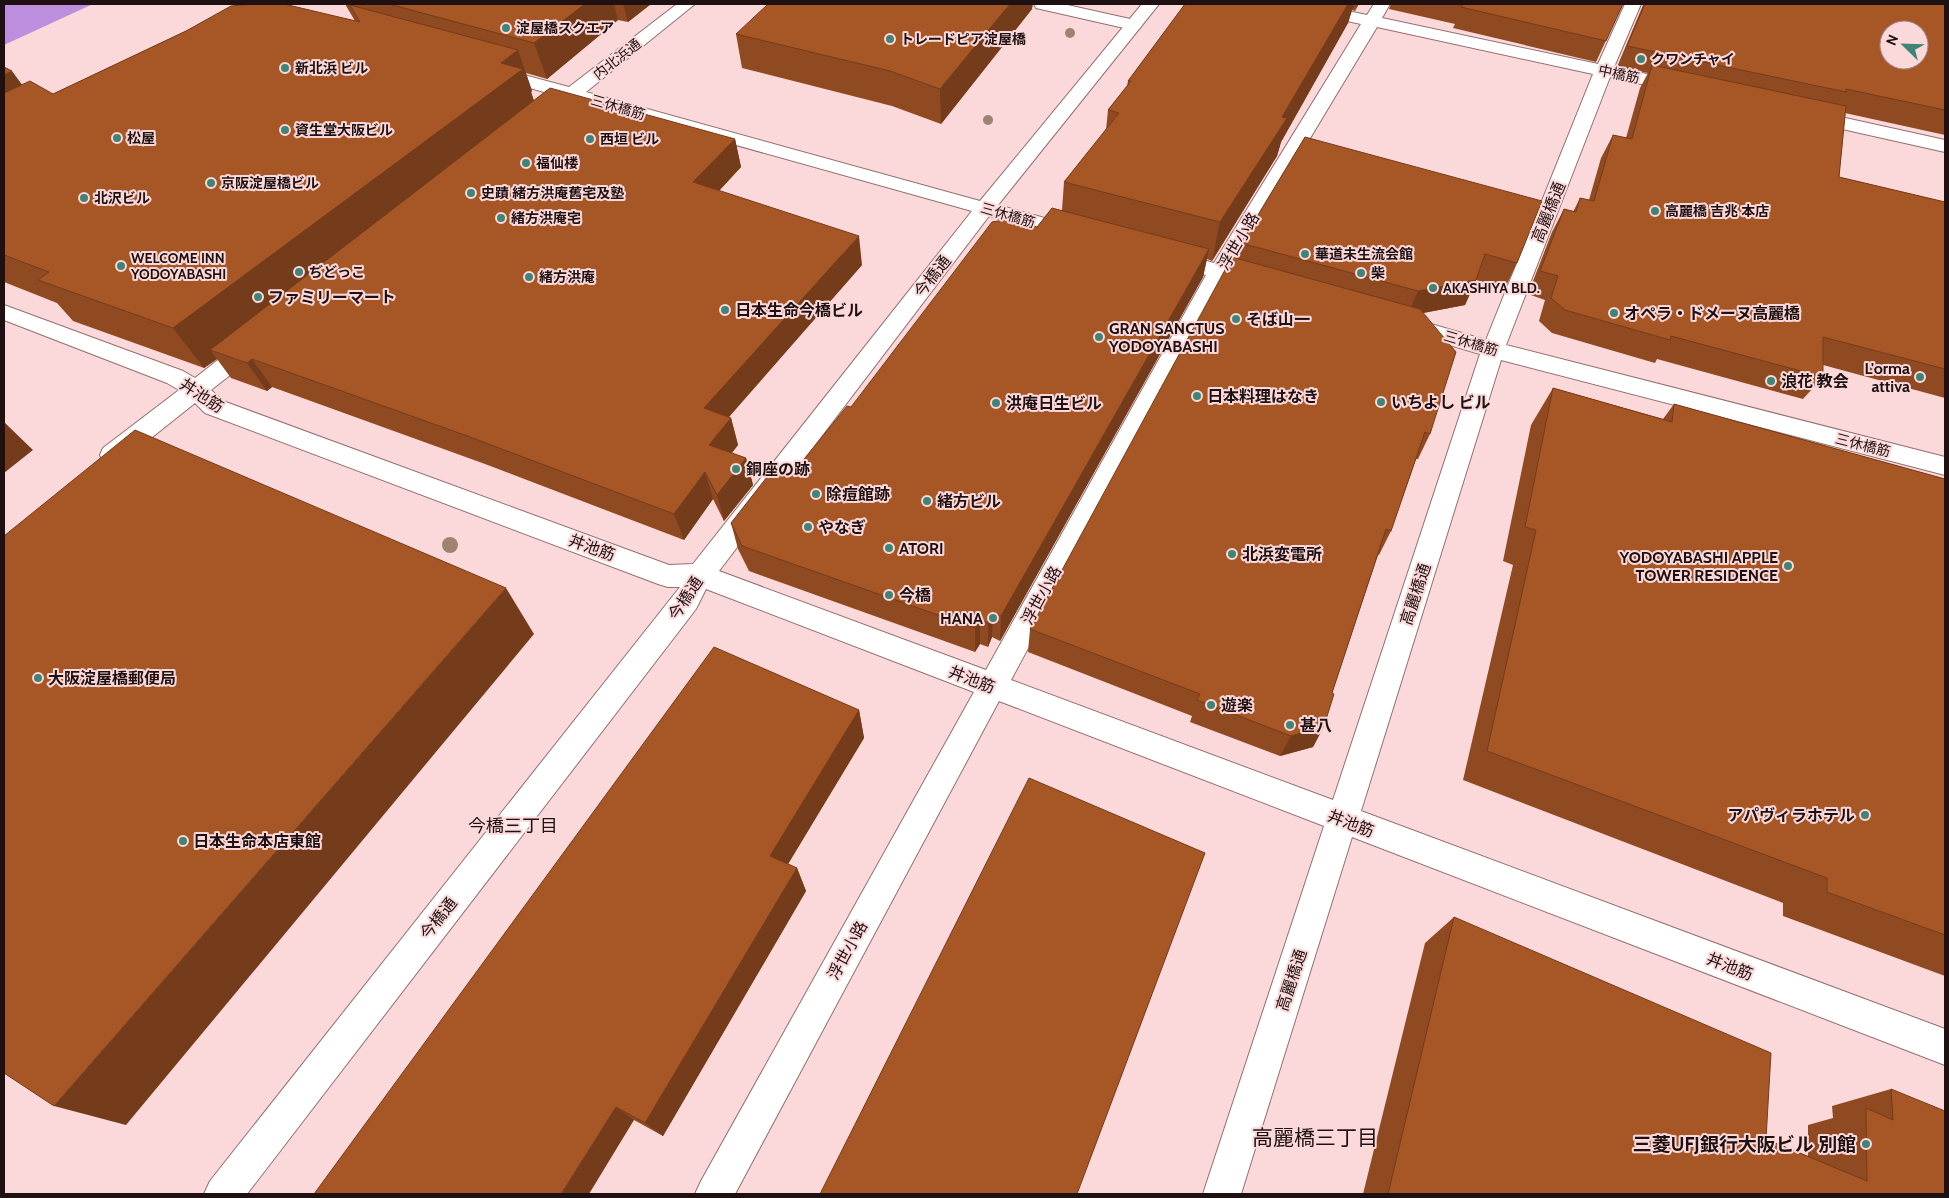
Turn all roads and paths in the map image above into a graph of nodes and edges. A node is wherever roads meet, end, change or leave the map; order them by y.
1 (687, 4) edge
2 (1042, 4) edge
3 (1151, 4) edge
4 (1292, 4) edge
5 (1633, 4) edge
6 (1377, 12) edge
7 (1133, 25) junction
8 (478, 68) edge
9 (1604, 70) junction
10 (1702, 92) edge
11 (571, 94) junction
12 (548, 112) edge
13 (1789, 112) edge
14 (1945, 146) edge
15 (985, 208) junction
16 (1096, 239) edge
17 (1153, 254) edge
18 (1219, 272) junction
19 (1276, 288) edge
20 (4, 312) edge
21 (1389, 320) edge
22 (266, 334) edge
23 (1494, 350) junction
24 (196, 390) junction
25 (1945, 466) edge
26 (96, 468) edge
27 (700, 575) junction
28 (991, 686) junction
29 (1342, 820) junction
30 (1945, 1047) edge
31 (223, 1194) edge
32 (714, 1194) edge
33 (1222, 1194) edge

1 - 11 street, 内北浜通
2 - 7 street
3 - 7 street, 今橋通
4 - 6 street, 中橋筋
5 - 9 street, 高麗橋通
6 - 9 street, 中橋筋
6 - 18 street, 浮世小路
7 - 15 street, 今橋通
8 - 11 street, 三休橋筋
9 - 10 street, 中橋筋
9 - 23 street, 高麗橋通
11 - 12 street, 内北浜通
11 - 15 street, 三休橋筋
13 - 14 street
15 - 16 street, 三休橋筋
15 - 27 street, 今橋通
17 - 18 street
18 - 19 street
18 - 28 street, 浮世小路
20 - 24 street, 丼池筋
21 - 23 street, 三休橋筋
22 - 24 street
23 - 25 street, 三休橋筋
23 - 29 street, 高麗橋通
24 - 26 street
24 - 27 street, 丼池筋
27 - 28 street, 丼池筋
27 - 31 street, 今橋通
28 - 29 street, 丼池筋
28 - 32 street, 浮世小路
29 - 30 street, 丼池筋
29 - 33 street, 高麗橋通

